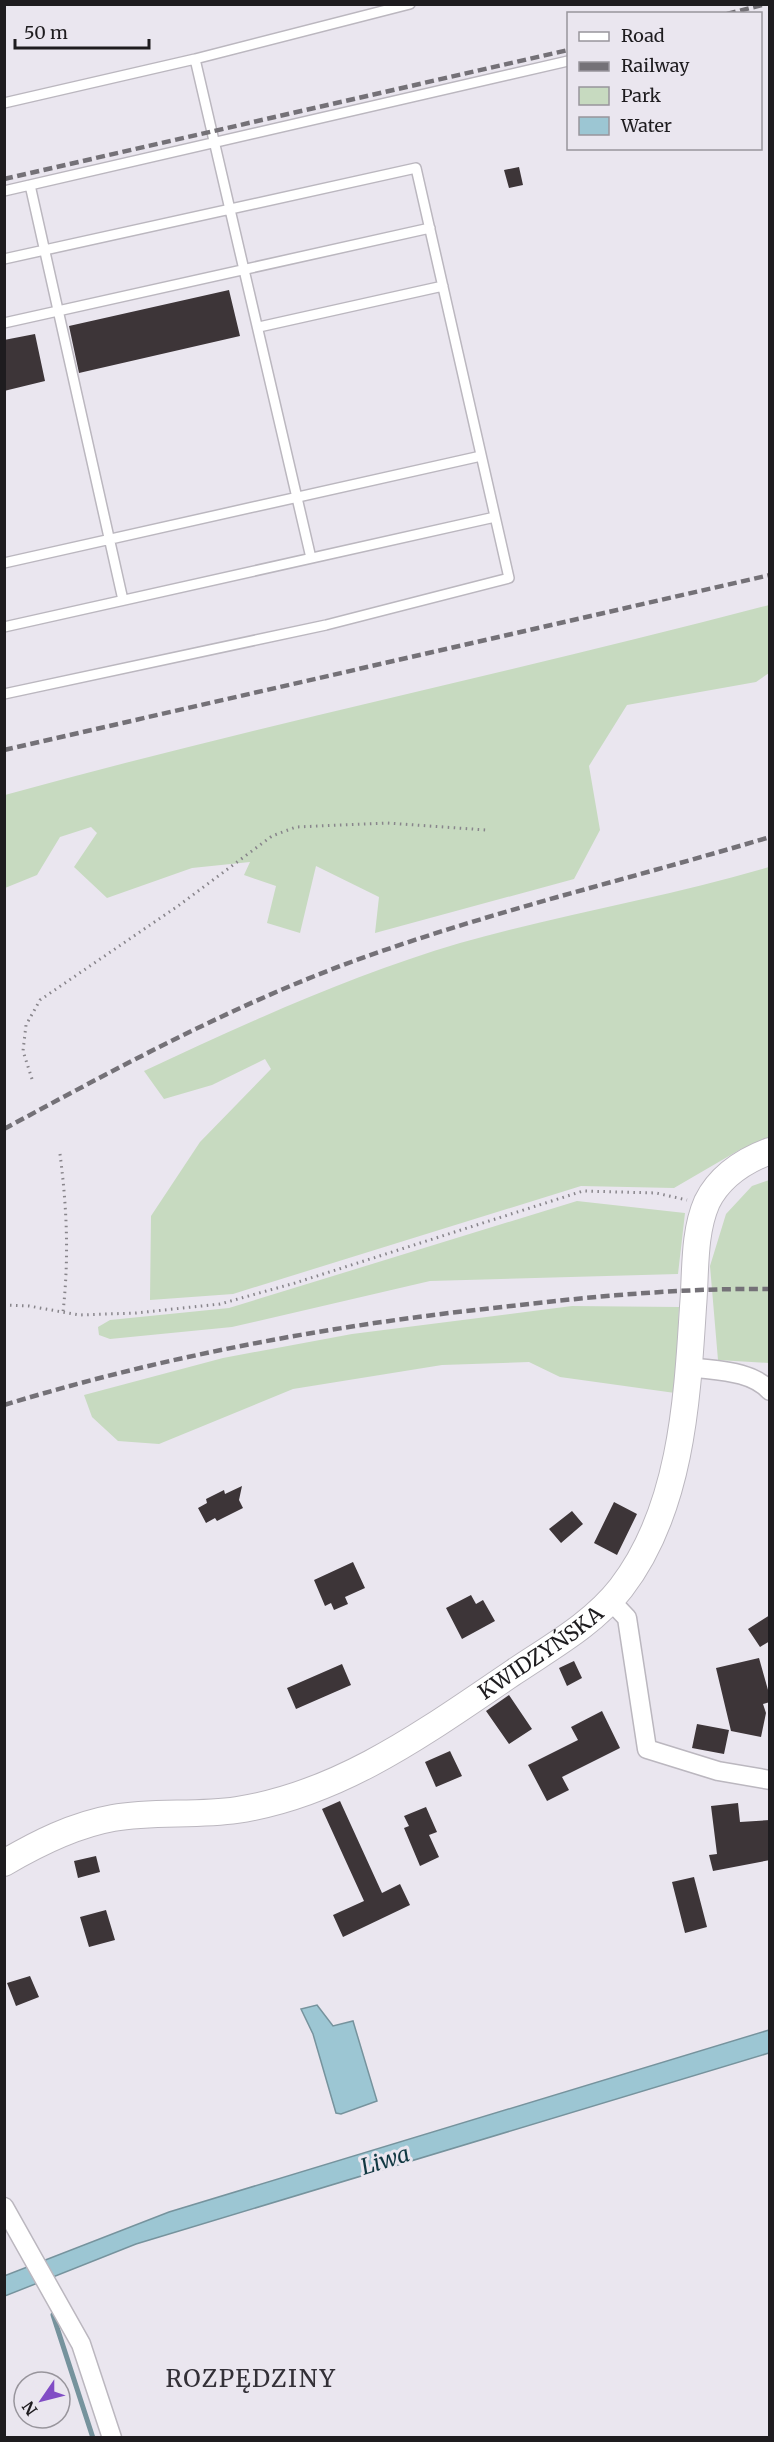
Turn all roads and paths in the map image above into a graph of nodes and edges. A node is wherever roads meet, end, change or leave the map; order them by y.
1 (404, 5) edge
2 (195, 59) junction
3 (567, 61) edge
4 (4, 103) edge
5 (215, 142) junction
6 (30, 185) junction
7 (4, 191) edge
8 (232, 209) junction
9 (430, 228) junction
10 (44, 251) junction
11 (4, 260) edge
12 (246, 269) junction
13 (443, 286) junction
14 (57, 311) junction
15 (4, 323) edge
16 (259, 327) junction
17 (481, 456) junction
18 (297, 497) junction
19 (495, 517) junction
20 (109, 539) junction
21 (311, 558) junction
22 (4, 563) edge
23 (123, 600) junction
24 (4, 627) edge
25 (4, 694) edge
26 (486, 830) dead end
27 (32, 1079) dead end
28 (770, 1152) edge
29 (60, 1154) dead end
30 (706, 1205) junction
31 (4, 1305) edge
32 (63, 1312) junction
33 (690, 1367) junction
34 (770, 1391) edge
35 (610, 1600) junction
36 (770, 1780) edge
37 (4, 1863) edge
38 (4, 2208) edge
39 (112, 2438) edge

1 - 2 lane
2 - 4 lane
2 - 5 lane
3 - 5 lane
5 - 6 lane
5 - 8 lane
6 - 7 lane
6 - 10 lane
8 - 9 lane
8 - 10 lane
8 - 12 lane
9 - 12 lane
9 - 13 lane
10 - 11 lane
10 - 14 lane
12 - 14 lane
12 - 16 lane
13 - 16 lane
13 - 17 lane
14 - 15 lane
14 - 20 lane
16 - 18 lane
17 - 18 lane
17 - 19 lane
18 - 20 lane
18 - 21 lane
19 - 21 lane
19 - 25 lane
20 - 22 lane
20 - 23 lane
21 - 23 lane
23 - 24 lane
26 - 27 path
28 - 30 street, KWIDZYŃSKA
29 - 32 path
30 - 32 path
30 - 33 street, KWIDZYŃSKA
31 - 32 path
33 - 34 street
33 - 35 street, KWIDZYŃSKA
35 - 36 street
35 - 37 street, KWIDZYŃSKA
38 - 39 street

